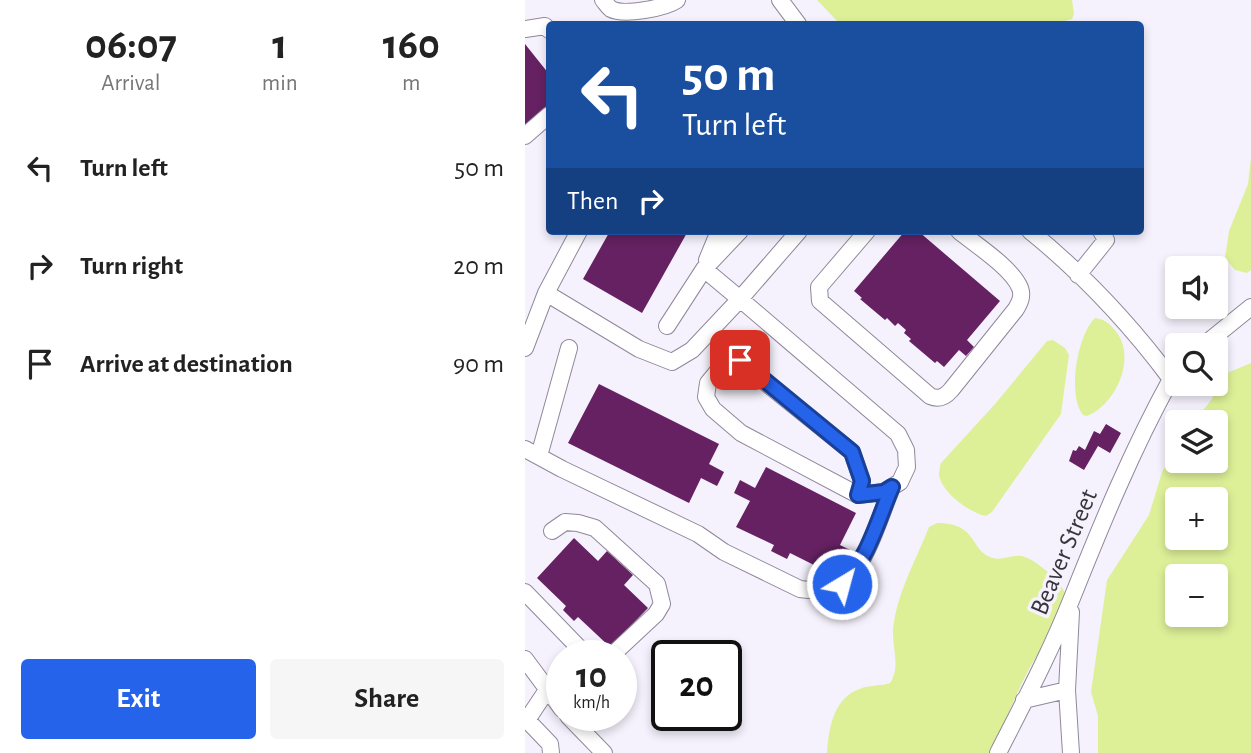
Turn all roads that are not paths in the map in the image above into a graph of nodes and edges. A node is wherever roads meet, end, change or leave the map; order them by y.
1 (604, 0) edge
2 (677, 0) edge
3 (780, 0) edge
4 (796, 21) edge
5 (546, 27) edge
6 (525, 29) edge
7 (546, 118) edge
8 (525, 136) edge
9 (577, 235) edge
10 (717, 235) edge
11 (736, 235) edge
12 (796, 235) edge
13 (864, 235) edge
14 (964, 235) edge
15 (1034, 235) edge
16 (1103, 235) edge
17 (704, 269) junction
18 (1077, 275) junction
19 (546, 293) junction
20 (740, 299) junction
21 (1251, 307) edge
22 (667, 326) dead end
23 (1219, 333) edge
24 (525, 348) edge
25 (569, 348) dead end
26 (1165, 365) edge
27 (1165, 392) edge
28 (532, 452) edge
29 (892, 487) junction
30 (858, 495) junction
31 (552, 531) dead end
32 (525, 592) edge
33 (1072, 600) junction
34 (572, 640) edge
35 (628, 640) edge
36 (525, 659) edge
37 (546, 689) edge
38 (1067, 690) junction
39 (546, 691) edge
40 (1024, 700) junction
41 (526, 720) edge
42 (583, 731) edge
43 (551, 753) edge
44 (604, 753) edge
45 (998, 753) edge
46 (1070, 753) edge

1 - 2 street
3 - 4 street
5 - 6 street
7 - 8 street
9 - 19 street
10 - 17 street
11 - 17 street
12 - 20 street
13 - 14 street
15 - 18 street
16 - 18 street
17 - 20 street
17 - 22 street
18 - 26 street
19 - 20 street
19 - 24 street
20 - 29 street
21 - 23 street
25 - 28 street
27 - 33 street, Beaver Street
28 - 29 street
29 - 30 street
30 - 30 street
31 - 35 street
32 - 34 street
33 - 38 street
33 - 40 street, Beaver Street
36 - 37 street
38 - 40 street
38 - 46 street
39 - 41 street
40 - 45 street, Beaver Street
41 - 43 street
42 - 44 street

